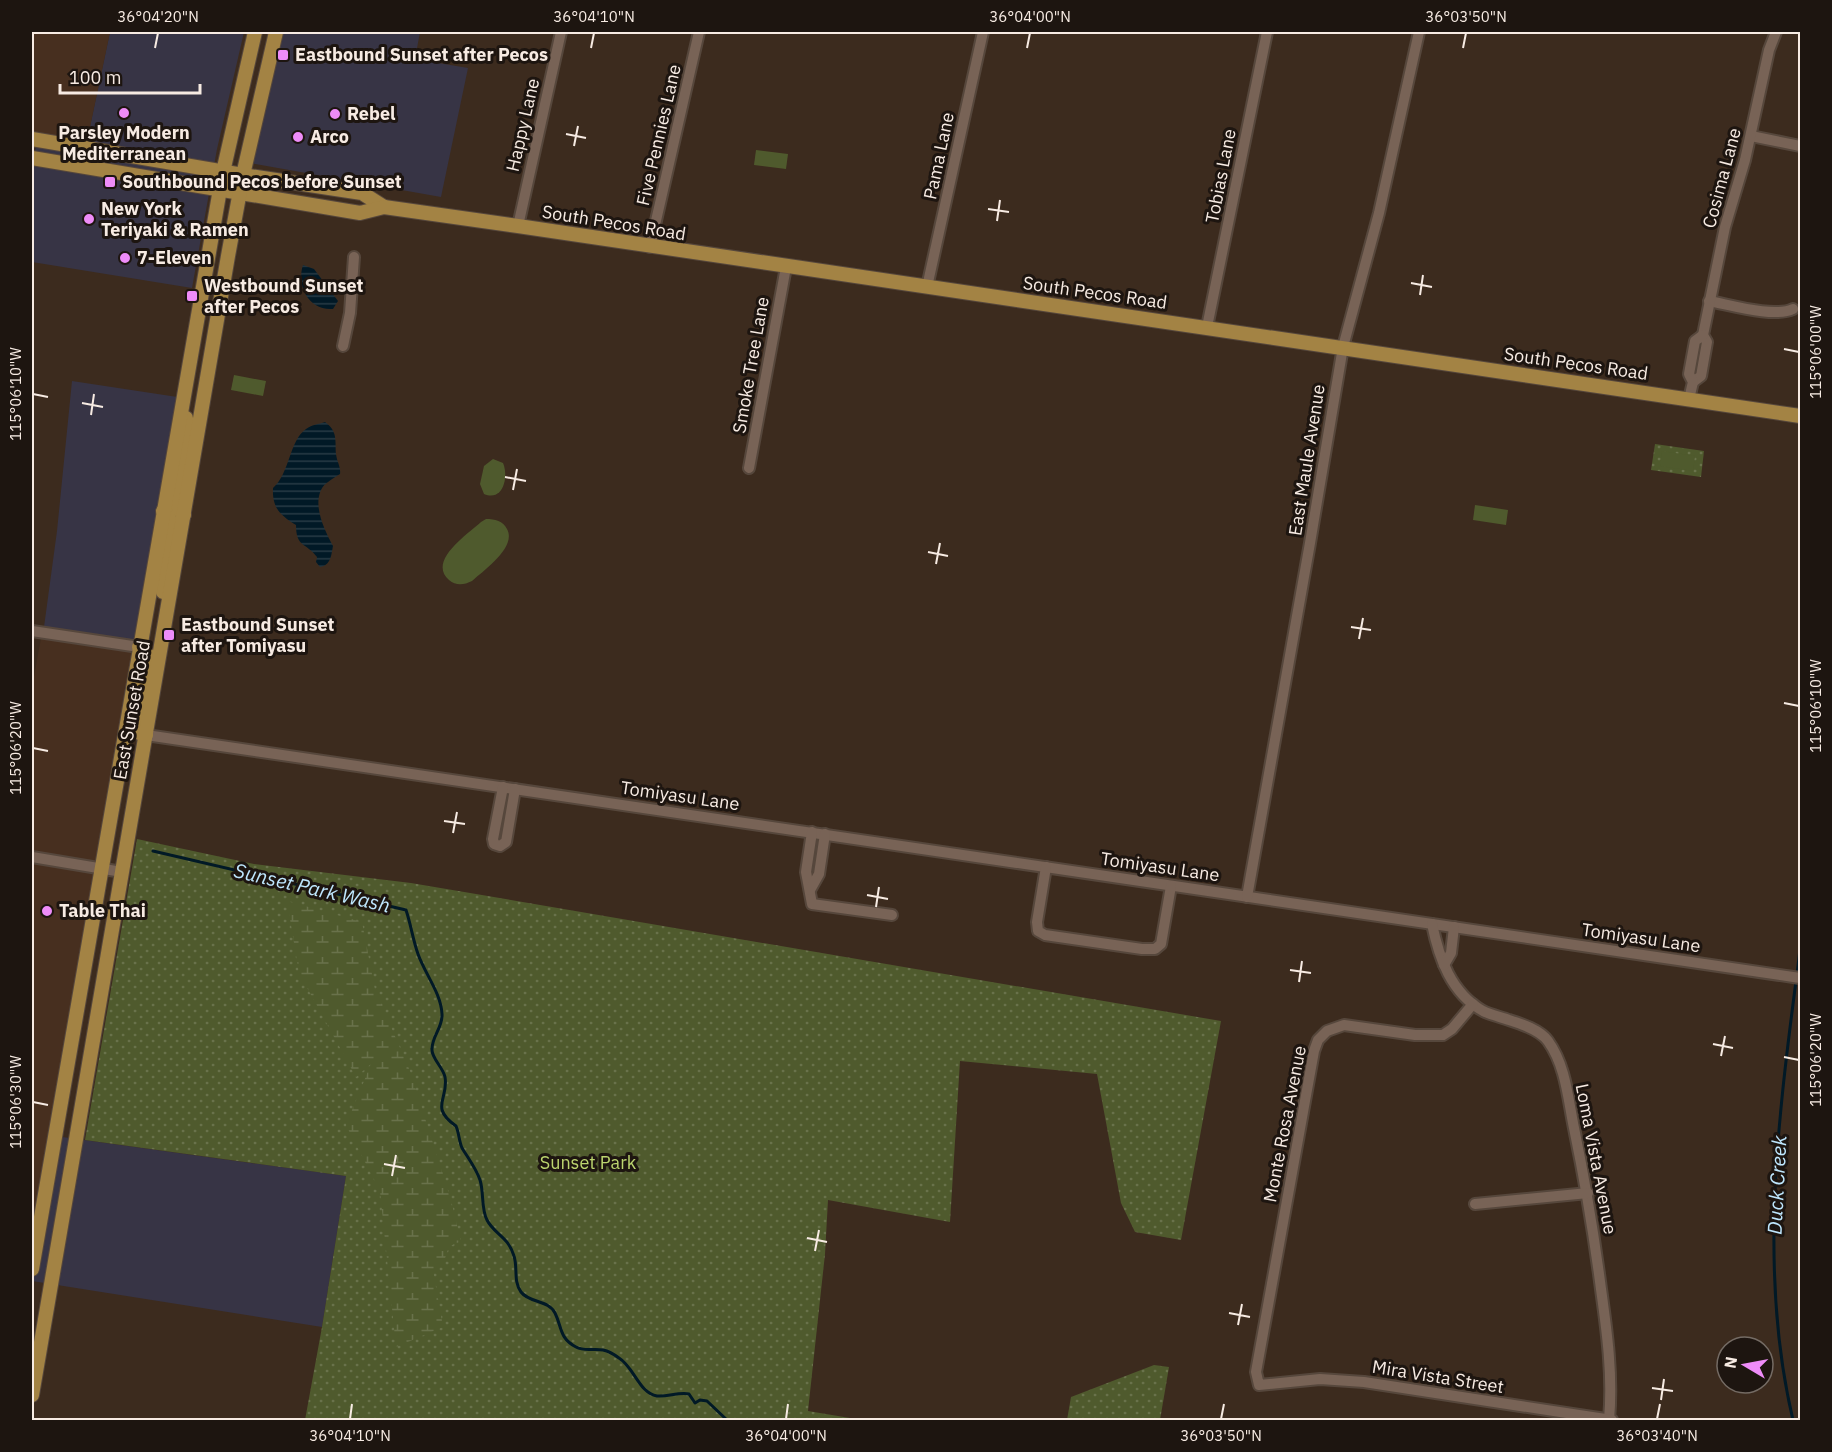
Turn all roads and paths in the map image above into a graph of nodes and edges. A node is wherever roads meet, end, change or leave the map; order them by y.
1 (255, 32) edge
2 (276, 32) edge
3 (561, 32) edge
4 (699, 32) edge
5 (983, 32) edge
6 (1268, 32) edge
7 (1419, 32) edge
8 (1776, 32) edge
9 (1751, 136) junction
10 (32, 139) edge
11 (1800, 146) edge
12 (32, 158) edge
13 (223, 172) junction
14 (243, 176) junction
15 (220, 189) junction
16 (240, 192) junction
17 (384, 207) junction
18 (518, 226) junction
19 (650, 247) junction
20 (354, 257) dead end
21 (786, 267) junction
22 (927, 287) junction
23 (1709, 301) junction
24 (1793, 309) dead end
25 (1207, 327) junction
26 (343, 346) dead end
27 (1343, 347) junction
28 (184, 398) junction
29 (1689, 399) junction
30 (1800, 416) edge
31 (749, 468) dead end
32 (163, 511) junction
33 (184, 515) junction
34 (32, 631) edge
35 (139, 648) junction
36 (160, 651) junction
37 (146, 735) junction
38 (503, 787) junction
39 (515, 789) junction
40 (812, 832) junction
41 (825, 834) junction
42 (32, 857) edge
43 (1046, 867) junction
44 (101, 868) junction
45 (122, 872) junction
46 (1171, 886) junction
47 (810, 890) junction
48 (1247, 897) junction
49 (892, 915) dead end
50 (1432, 924) junction
51 (1454, 927) junction
52 (1444, 965) junction
53 (1800, 978) edge
54 (1473, 1004) junction
55 (65, 1077) junction
56 (86, 1081) junction
57 (1588, 1192) junction
58 (1475, 1204) dead end
59 (32, 1269) edge
60 (1259, 1385) joint
61 (32, 1395) edge
62 (1611, 1420) edge

1 - 13 main road, East Sunset Road
2 - 14 main road, East Sunset Road
3 - 18 street, Happy Lane
4 - 19 street, Five Pennies Lane
5 - 22 street, Pama Lane
6 - 25 street, Tobias Lane
7 - 27 street, East Maule Avenue
8 - 9 street, Cosima Lane
9 - 11 street
9 - 23 street, Cosima Lane
10 - 13 main road, South Pecos Road
12 - 15 main road, South Pecos Road
13 - 14 main road, South Pecos Road
13 - 15 main road, East Sunset Road
14 - 16 main road, East Sunset Road
14 - 17 main road, South Pecos Road
15 - 16 main road, South Pecos Road
15 - 28 main road, East Sunset Road
16 - 17 main road, South Pecos Road
16 - 33 main road, East Sunset Road
17 - 18 main road, South Pecos Road
18 - 19 main road, South Pecos Road
19 - 21 main road, South Pecos Road
20 - 26 street
21 - 22 main road, South Pecos Road
21 - 31 street, Smoke Tree Lane
22 - 25 main road, South Pecos Road
23 - 24 street
23 - 29 street, Cosima Lane
25 - 27 main road, South Pecos Road
27 - 29 main road, South Pecos Road
27 - 48 street, East Maule Avenue
28 - 32 main road, East Sunset Road
28 - 33 main road
29 - 30 main road, South Pecos Road
32 - 35 main road, East Sunset Road
32 - 36 main road
33 - 36 main road, East Sunset Road
34 - 35 street
35 - 37 main road
35 - 44 main road, East Sunset Road
36 - 37 main road, East Sunset Road
37 - 38 street, Tomiyasu Lane
37 - 45 main road, East Sunset Road
38 - 39 street, Tomiyasu Lane
38 - 39 street
39 - 40 street, Tomiyasu Lane
40 - 41 street, Tomiyasu Lane
40 - 47 street
41 - 43 street, Tomiyasu Lane
41 - 47 street
42 - 44 street
43 - 46 street, Tomiyasu Lane
43 - 46 street
44 - 45 street
44 - 55 main road, East Sunset Road
45 - 56 main road, East Sunset Road
46 - 48 street, Tomiyasu Lane
47 - 49 street
48 - 50 street, Tomiyasu Lane
50 - 51 street, Tomiyasu Lane
50 - 52 street, Loma Vista Avenue
51 - 52 street
51 - 53 street, Tomiyasu Lane
52 - 54 street, Loma Vista Avenue
54 - 57 street, Loma Vista Avenue
54 - 60 street, Monte Rosa Avenue
55 - 56 main road
55 - 59 main road, East Sunset Road
56 - 61 main road, East Sunset Road
57 - 58 street
57 - 62 street, Loma Vista Avenue
60 - 62 street, Mira Vista Street

